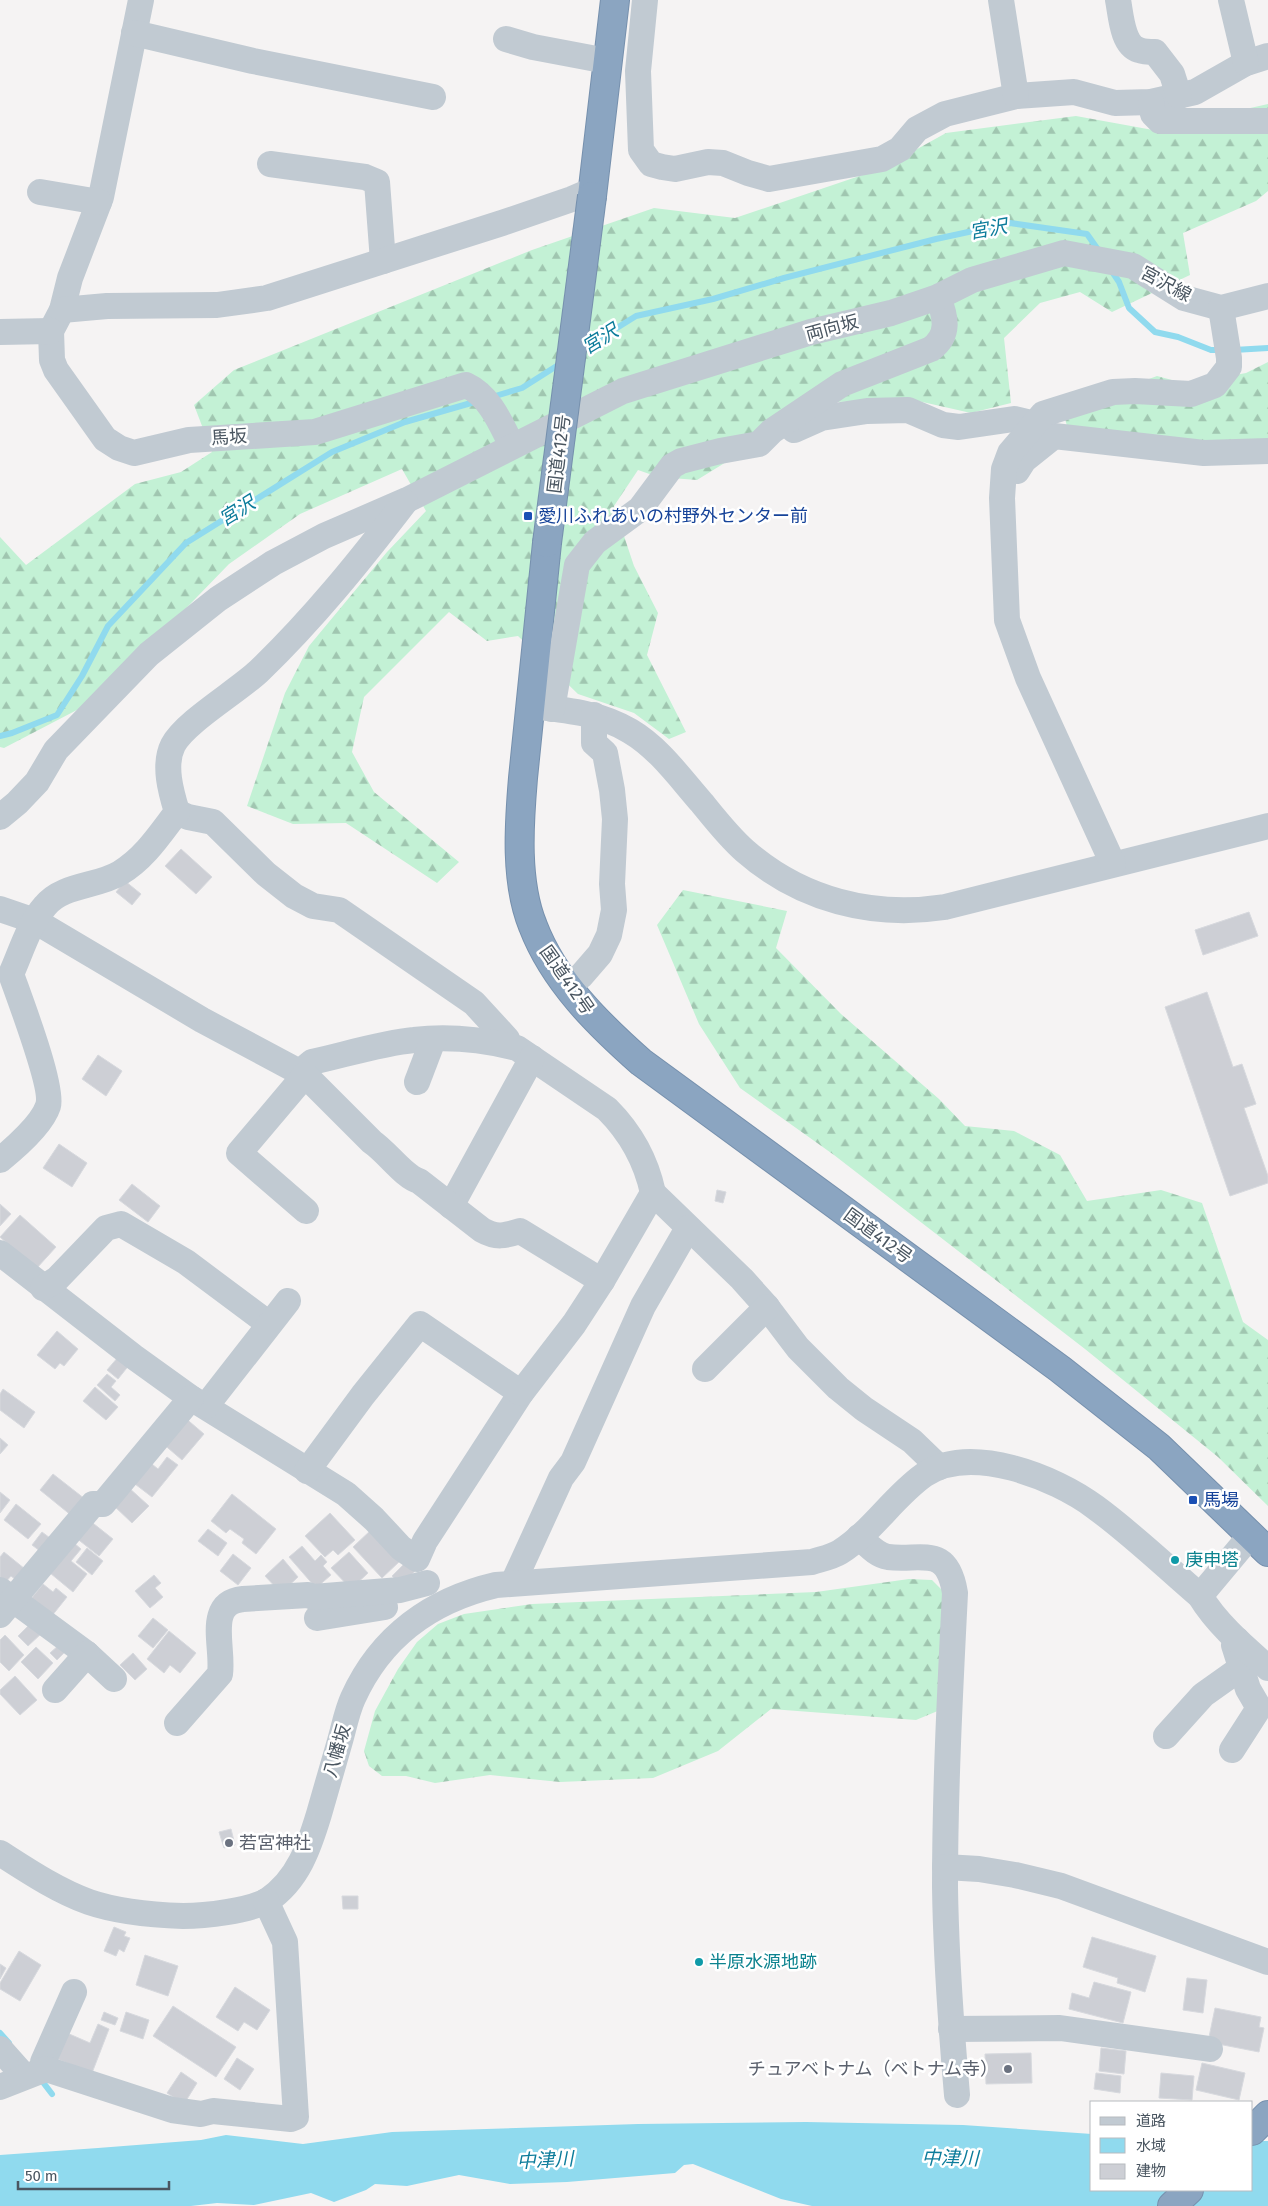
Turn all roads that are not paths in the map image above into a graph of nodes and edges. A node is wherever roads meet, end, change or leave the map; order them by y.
1 (141, 0) edge
2 (616, 0) edge
3 (645, 0) edge
4 (1001, 0) edge
5 (1118, 0) edge
6 (1231, 0) edge
7 (134, 33) junction
8 (506, 39) dead end
9 (1257, 60) edge
10 (607, 61) junction
11 (1016, 96) junction
12 (1179, 96) junction
13 (416, 100) dead end
14 (1151, 102) junction
15 (1268, 121) edge
16 (285, 173) dead end
17 (40, 192) dead end
18 (593, 193) junction
19 (99, 202) junction
20 (1064, 253) joint
21 (383, 261) junction
22 (1268, 296) edge
23 (938, 297) junction
24 (1223, 316) junction
25 (57, 320) junction
26 (0, 332) edge
27 (1035, 424) junction
28 (759, 444) junction
29 (512, 446) junction
30 (1268, 451) edge
31 (1002, 498) junction
32 (407, 500) junction
33 (267, 662) junction
34 (243, 701) dead end
35 (542, 707) junction
36 (594, 715) junction
37 (177, 812) junction
38 (0, 816) edge
39 (1268, 826) edge
40 (1113, 864) junction
41 (0, 909) edge
42 (35, 921) junction
43 (568, 986) junction
44 (433, 1040) junction
45 (506, 1044) junction
46 (532, 1058) junction
47 (305, 1075) junction
48 (417, 1082) dead end
49 (0, 1160) edge
50 (653, 1192) junction
51 (451, 1206) junction
52 (306, 1211) dead end
53 (688, 1228) junction
54 (0, 1253) edge
55 (602, 1282) junction
56 (43, 1288) junction
57 (288, 1301) dead end
58 (767, 1307) junction
59 (269, 1324) junction
60 (706, 1369) dead end
61 (521, 1393) junction
62 (198, 1402) junction
63 (940, 1467) junction
64 (308, 1471) junction
65 (859, 1538) junction
66 (1260, 1543) edge
67 (417, 1558) junction
68 (426, 1583) junction
69 (513, 1583) junction
70 (400, 1590) junction
71 (1200, 1596) junction
72 (4, 1601) edge
73 (426, 1612) junction
74 (317, 1618) dead end
75 (1237, 1640) junction
76 (87, 1654) junction
77 (1241, 1668) junction
78 (1268, 1668) edge
79 (114, 1679) dead end
80 (55, 1690) dead end
81 (177, 1723) dead end
82 (1166, 1736) dead end
83 (1232, 1750) dead end
84 (0, 1853) edge
85 (945, 1867) junction
86 (266, 1901) junction
87 (1268, 1962) edge
88 (74, 1992) dead end
89 (951, 2029) junction
90 (0, 2049) edge
91 (1210, 2049) dead end
92 (35, 2072) junction
93 (0, 2087) edge
94 (957, 2095) dead end
95 (1268, 2115) edge
96 (1253, 2130) edge
97 (1188, 2191) edge
98 (1172, 2206) edge

1 - 7 street, 馬坂
2 - 10 highway, 国道412号
3 - 11 street
4 - 11 street
5 - 12 street
6 - 9 street
7 - 13 street
7 - 19 street, 馬坂
8 - 10 street
9 - 12 street
10 - 18 highway, 国道412号
11 - 14 street
12 - 14 street
14 - 15 street
16 - 21 street
17 - 19 street
18 - 21 street
18 - 35 highway, 国道412号, bridge
19 - 25 street, 馬坂
20 - 23 street, 両向坂
20 - 24 street, 宮沢線
21 - 25 street
22 - 24 street, 宮沢線
23 - 28 street
23 - 29 street, 両向坂
24 - 27 street
25 - 26 street
25 - 29 street, 馬坂
27 - 28 street
27 - 31 street
28 - 35 street
29 - 32 street, 両向坂
30 - 31 street
31 - 40 street
32 - 33 street
32 - 38 street, 両向坂
33 - 34 street
33 - 37 street
35 - 36 street
35 - 43 highway, 国道412号
36 - 40 street
36 - 43 street
37 - 42 street
37 - 45 street
39 - 40 street
41 - 42 street
42 - 47 street
42 - 49 street
43 - 66 highway, 国道412号
44 - 45 street
44 - 47 street
44 - 48 street
45 - 46 street
46 - 50 street
46 - 51 street
47 - 51 street
47 - 52 street
50 - 53 street
50 - 55 street
51 - 55 street
53 - 58 street
53 - 69 street
54 - 56 street
55 - 61 street
56 - 59 street
56 - 62 street
57 - 59 street
58 - 60 street
58 - 63 street
59 - 62 street
61 - 64 street
61 - 67 street
62 - 64 street
62 - 72 street
63 - 65 street, 八幡坂
63 - 71 street, 八幡坂
64 - 67 street
65 - 69 street, 八幡坂
65 - 85 street
66 - 71 street
67 - 68 street
68 - 70 street
68 - 73 street
69 - 73 street, 八幡坂
70 - 74 street
70 - 81 street
71 - 75 street, 八幡坂
72 - 76 street
73 - 86 street, 八幡坂
75 - 77 street
75 - 78 street, 八幡坂
76 - 79 street
76 - 80 street
77 - 82 street
77 - 83 street
84 - 86 street
85 - 87 street
85 - 89 street
86 - 92 street
88 - 92 street
89 - 91 street
89 - 94 street
90 - 92 street
92 - 93 street
95 - 96 highway
97 - 98 highway

